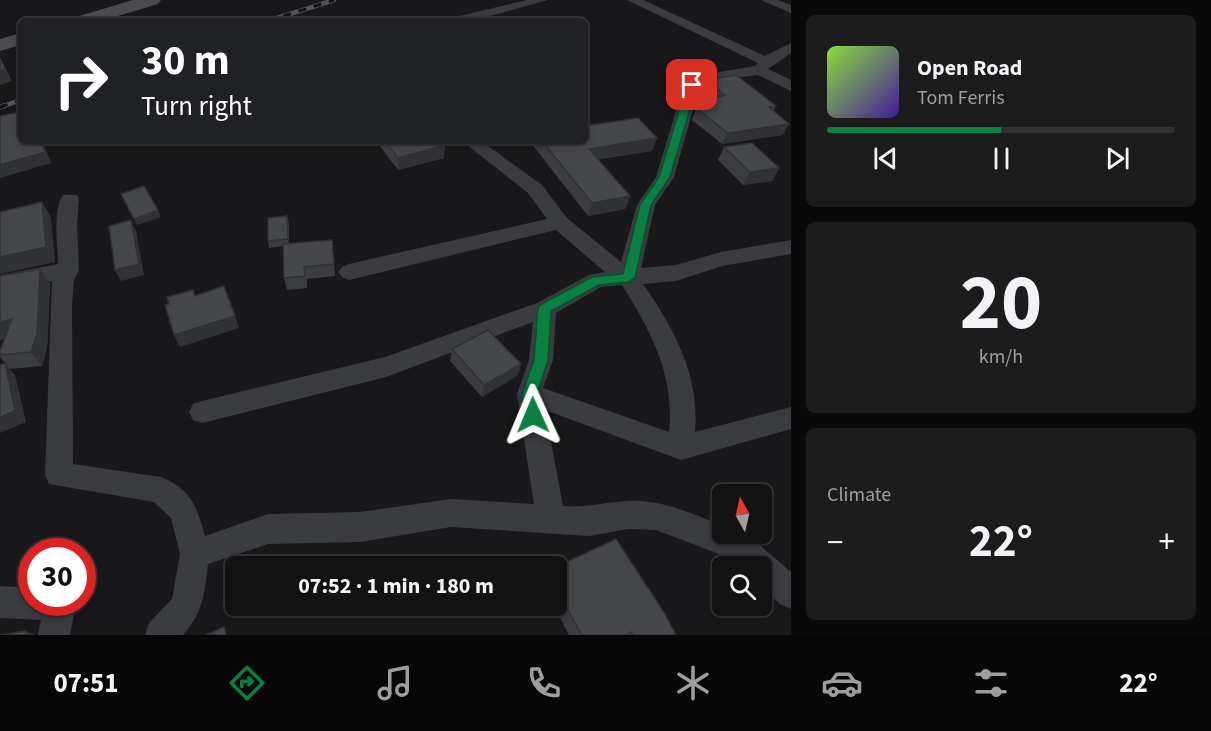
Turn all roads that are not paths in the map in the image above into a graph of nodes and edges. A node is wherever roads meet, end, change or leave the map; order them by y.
1 (152, 0) edge
2 (542, 0) edge
3 (633, 0) edge
4 (767, 0) edge
5 (791, 9) edge
6 (92, 18) edge
7 (468, 18) edge
8 (18, 40) edge
9 (0, 45) edge
10 (791, 46) edge
11 (763, 66) junction
12 (791, 86) edge
13 (474, 144) edge
14 (70, 199) dead end
15 (560, 223) junction
16 (791, 247) edge
17 (69, 270) junction
18 (349, 272) dead end
19 (628, 278) junction
20 (0, 284) edge
21 (544, 309) junction
22 (529, 394) junction
23 (202, 412) dead end
24 (791, 418) edge
25 (681, 447) junction
26 (551, 518) junction
27 (195, 554) junction
28 (749, 556) edge
29 (772, 576) edge
30 (791, 593) edge
31 (0, 602) edge
32 (54, 635) edge
33 (161, 635) edge

1 - 6 main road
2 - 7 street
3 - 11 street
4 - 5 street
8 - 9 main road
10 - 11 street
11 - 12 street
11 - 19 street
13 - 15 street
14 - 17 street
15 - 18 street
15 - 19 street
16 - 19 street
17 - 20 street
17 - 27 street
19 - 21 street
19 - 25 street
21 - 22 street
21 - 23 street
22 - 25 street
22 - 26 street
24 - 25 street
26 - 27 street
26 - 28 street
27 - 33 street
29 - 30 street
31 - 32 street

